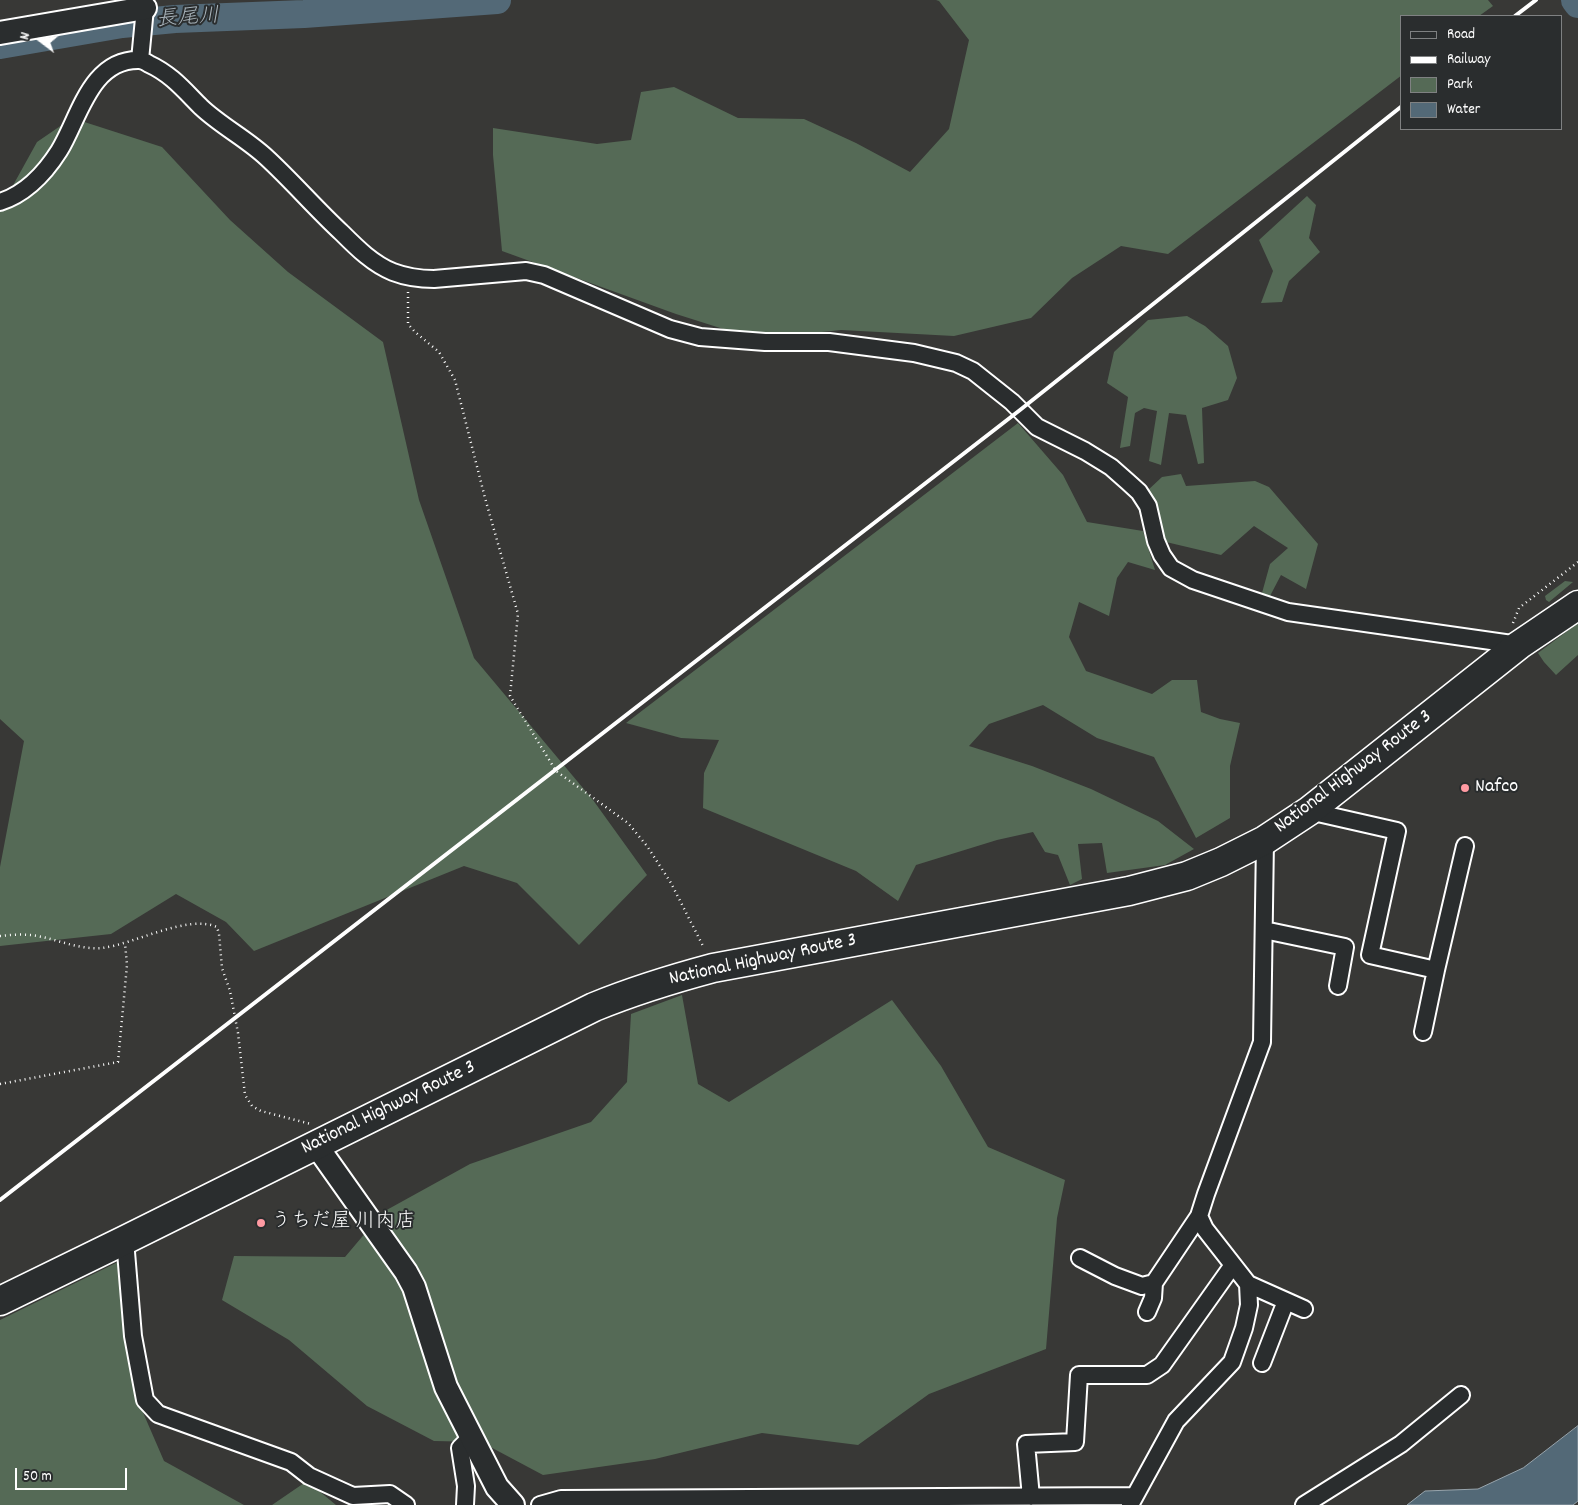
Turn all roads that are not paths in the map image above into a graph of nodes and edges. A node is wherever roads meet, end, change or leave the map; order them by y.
1 (144, 12) joint
2 (0, 33) edge
3 (140, 60) junction
4 (0, 202) edge
5 (1578, 584) edge
6 (1578, 605) edge
7 (1512, 644) junction
8 (1309, 812) junction
9 (1265, 840) junction
10 (1465, 846) dead end
11 (1264, 930) junction
12 (1436, 970) junction
13 (1338, 986) dead end
14 (1423, 1032) dead end
15 (327, 1140) junction
16 (1199, 1216) junction
17 (125, 1240) junction
18 (1080, 1258) dead end
19 (1233, 1265) junction
20 (1154, 1283) junction
21 (1248, 1284) junction
22 (0, 1301) edge
23 (1286, 1301) junction
24 (1304, 1309) dead end
25 (1147, 1312) dead end
26 (1262, 1363) dead end
27 (1461, 1395) dead end
28 (472, 1436) junction
29 (1031, 1497) junction
30 (1132, 1501) edge
31 (406, 1505) edge
32 (464, 1505) edge
33 (513, 1505) edge
34 (540, 1505) edge
35 (1304, 1505) edge

1 - 2 street
1 - 3 street
3 - 4 street
3 - 7 street
5 - 7 highway, National Highway Route 3
6 - 7 highway, National Highway Route 3
7 - 8 highway, National Highway Route 3
8 - 9 highway, National Highway Route 3
8 - 12 street
9 - 11 street
9 - 15 highway, National Highway Route 3
10 - 12 street
11 - 13 street
11 - 16 street
12 - 14 street
15 - 17 highway, National Highway Route 3
15 - 28 street
16 - 19 street
16 - 20 street
17 - 22 highway, National Highway Route 3
17 - 31 street
18 - 20 street
19 - 21 street
19 - 29 street
20 - 25 street
21 - 23 street
21 - 30 street
23 - 24 street
23 - 26 street
27 - 35 street
28 - 32 street
28 - 33 street
29 - 30 street
29 - 34 street

